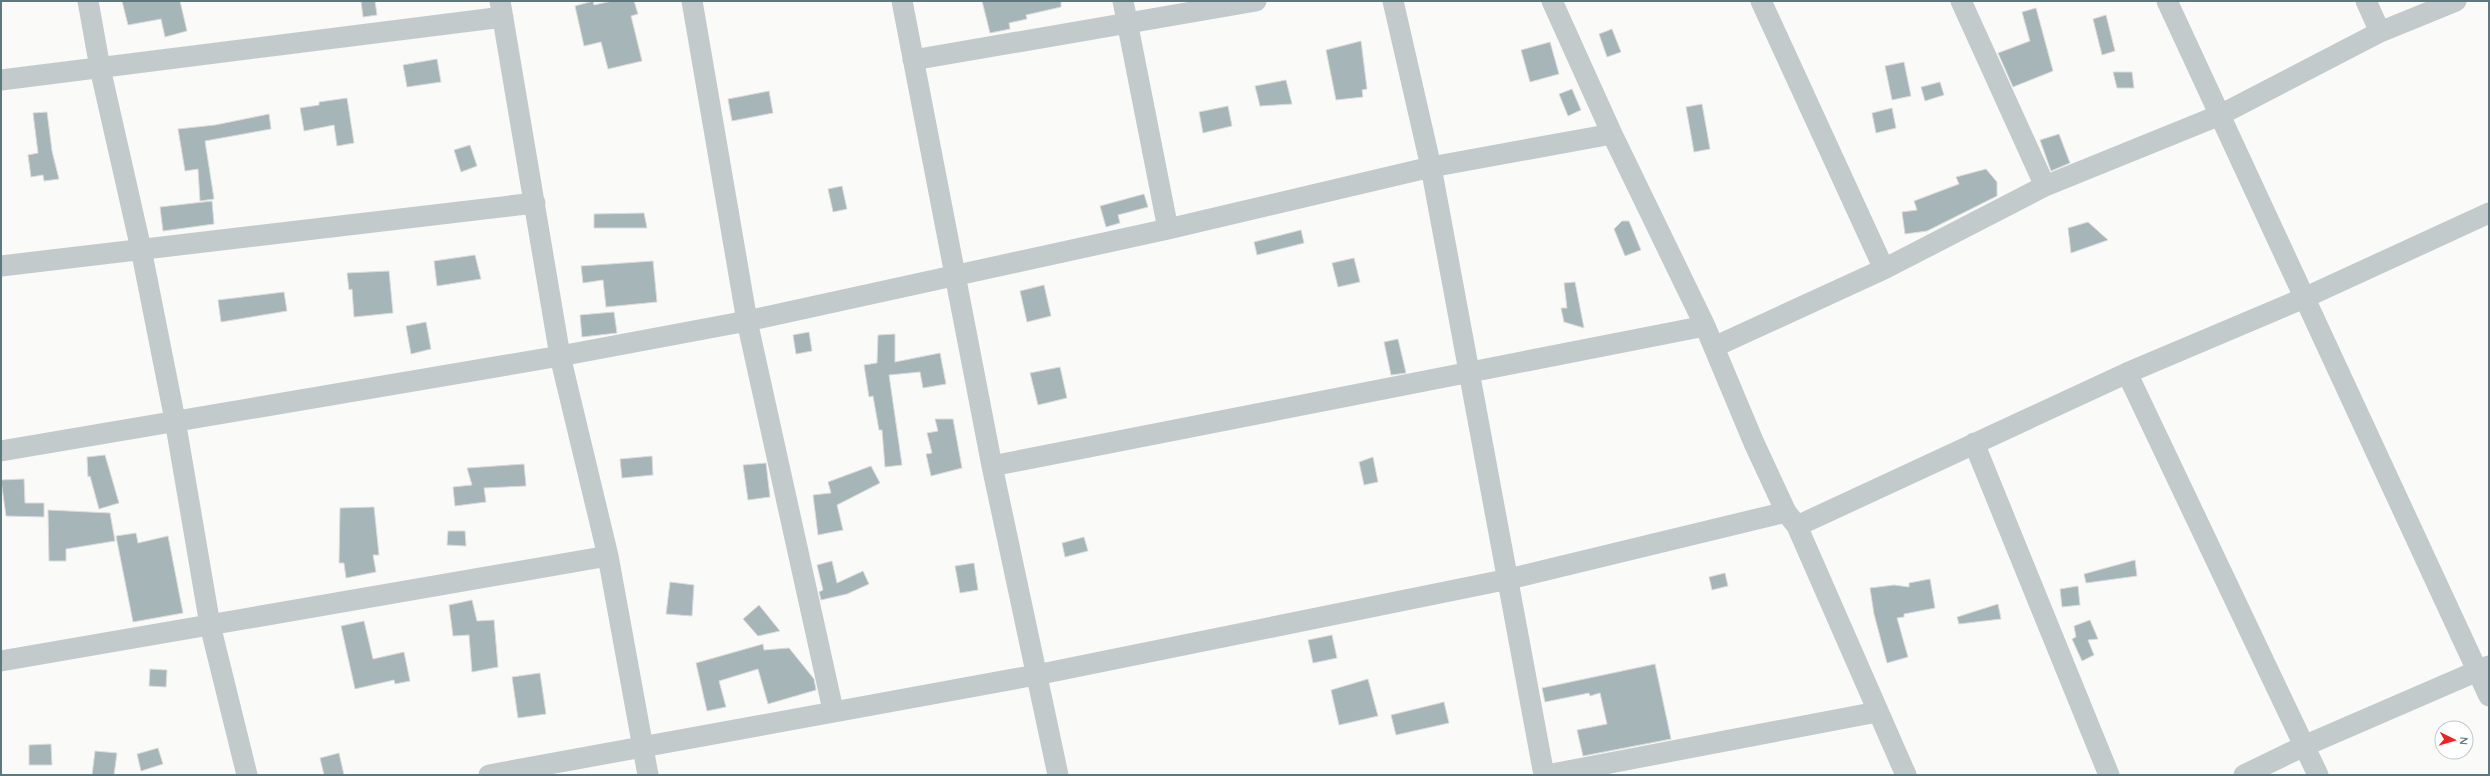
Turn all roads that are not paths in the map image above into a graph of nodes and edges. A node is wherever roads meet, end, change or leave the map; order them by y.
1 (88, 1) edge
2 (692, 1) edge
3 (902, 1) edge
4 (1123, 1) edge
5 (1256, 1) edge
6 (1393, 1) edge
7 (1552, 1) edge
8 (1761, 1) edge
9 (1961, 1) edge
10 (2167, 1) edge
11 (2366, 1) edge
12 (2456, 1) edge
13 (502, 9) edge
14 (1128, 24) junction
15 (2380, 32) junction
16 (913, 60) junction
17 (100, 68) junction
18 (1, 80) edge
19 (2220, 115) junction
20 (1612, 134) junction
21 (1431, 167) junction
22 (2045, 186) junction
23 (535, 202) junction
24 (2489, 213) edge
25 (1168, 229) junction
26 (141, 249) junction
27 (1, 266) edge
28 (1884, 269) junction
29 (955, 275) junction
30 (2304, 298) junction
31 (747, 321) junction
32 (1706, 326) junction
33 (1714, 347) junction
34 (560, 356) junction
35 (1470, 373) junction
36 (2127, 373) junction
37 (175, 420) junction
38 (1974, 443) junction
39 (1, 451) edge
40 (992, 466) junction
41 (1792, 519) junction
42 (608, 556) junction
43 (1509, 580) junction
44 (210, 625) junction
45 (1, 661) edge
46 (2483, 669) edge
47 (1036, 675) junction
48 (2489, 696) edge
49 (833, 710) junction
50 (1877, 712) junction
51 (643, 746) junction
52 (2304, 746) junction
53 (247, 775) edge
54 (489, 775) edge
55 (648, 775) edge
56 (1058, 775) edge
57 (1545, 775) edge
58 (1906, 775) edge
59 (2109, 775) edge
60 (2244, 775) edge
61 (2318, 775) edge

1 - 17 street
2 - 31 street
3 - 16 street
4 - 14 street
5 - 14 street
6 - 21 street
7 - 20 street
8 - 28 street
9 - 22 street
10 - 19 street
11 - 15 street
12 - 15 street
13 - 17 street
13 - 23 street
14 - 16 street
14 - 25 street
15 - 19 street
16 - 29 street
17 - 18 street
17 - 26 street
19 - 22 street
19 - 30 street
20 - 21 street
20 - 32 street
21 - 25 street
21 - 35 street
22 - 28 street
23 - 26 street
23 - 34 street
24 - 30 street
25 - 29 street
26 - 27 street
26 - 37 street
28 - 33 street
29 - 31 street
29 - 40 street
30 - 36 street
30 - 46 street
31 - 34 street
31 - 49 street
32 - 33 street
32 - 35 street
33 - 41 street
34 - 37 street
34 - 42 street
35 - 40 street
35 - 43 street
36 - 38 street
36 - 52 street
37 - 39 street
37 - 44 street
38 - 41 street
38 - 59 street
40 - 47 street
41 - 43 street
41 - 50 street
42 - 44 street
42 - 51 street
43 - 47 street
43 - 57 street
44 - 45 street
44 - 53 street
46 - 48 street
46 - 52 street
47 - 49 street
47 - 56 street
49 - 51 street
50 - 57 street
50 - 58 street
51 - 54 street
51 - 55 street
52 - 60 street
52 - 61 street

